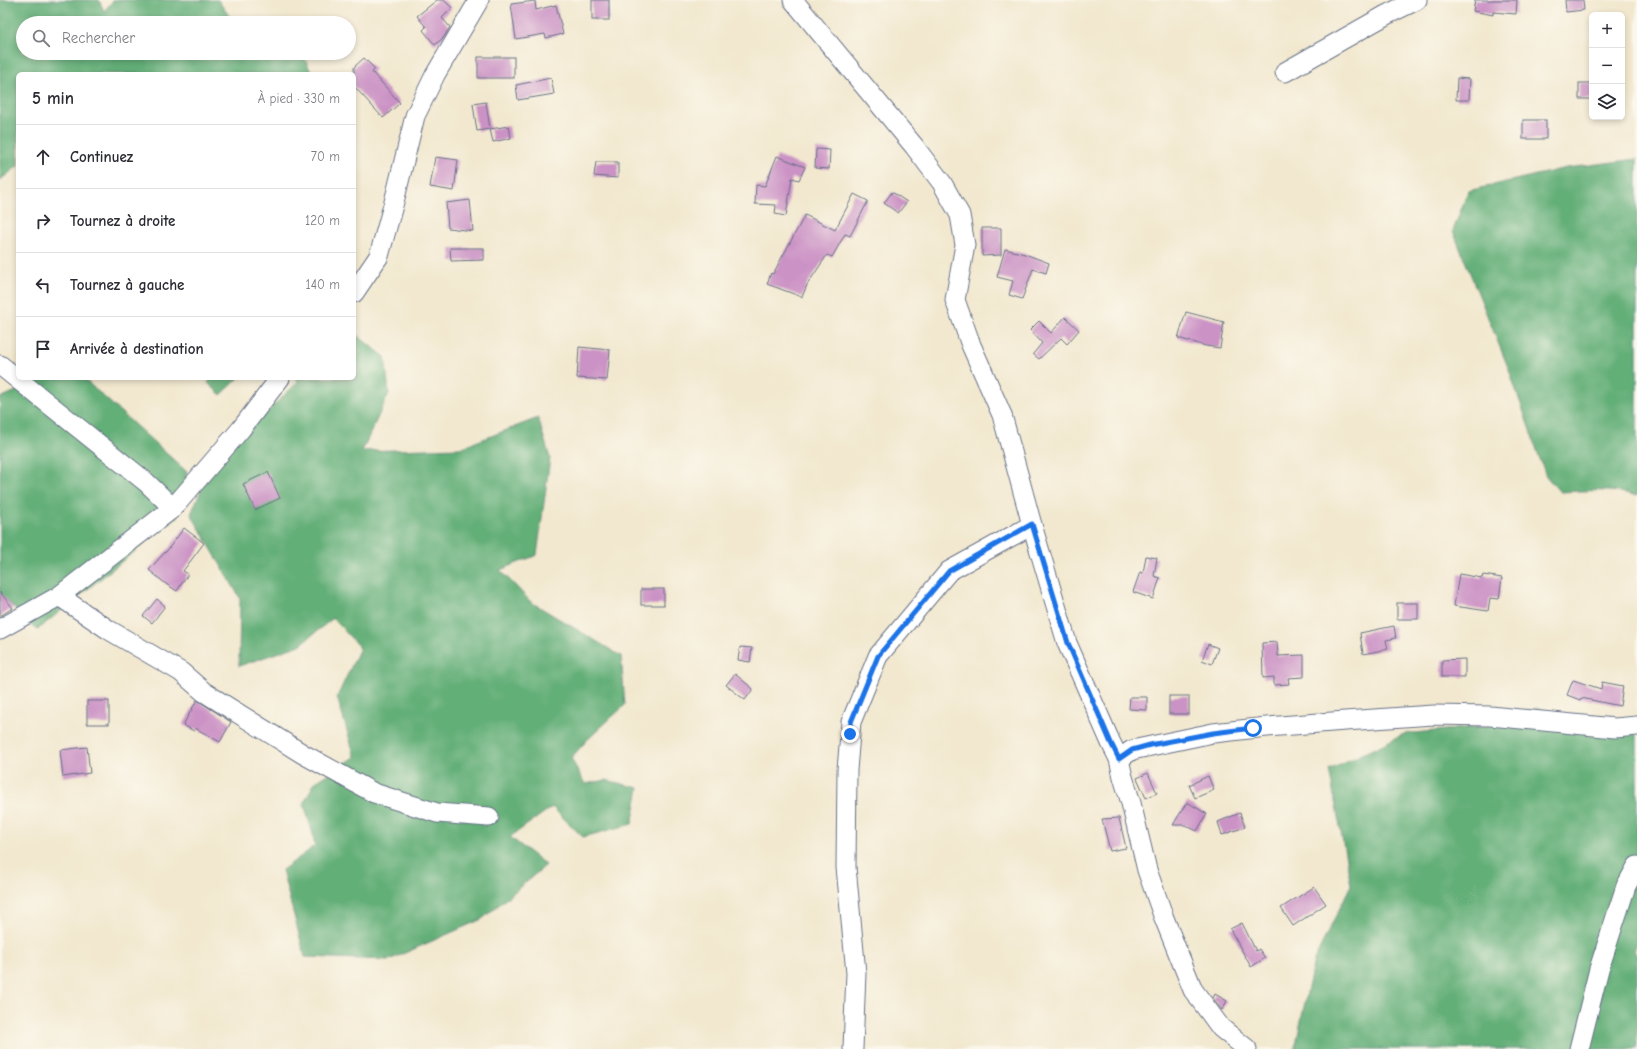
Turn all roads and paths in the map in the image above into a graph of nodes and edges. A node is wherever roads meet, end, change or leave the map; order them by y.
1 (480, 0) edge
2 (793, 0) edge
3 (1417, 0) edge
4 (1285, 72) dead end
5 (356, 289) edge
6 (0, 365) edge
7 (16, 378) edge
8 (19, 380) edge
9 (278, 380) edge
10 (173, 508) junction
11 (1032, 524) junction
12 (59, 596) junction
13 (0, 630) edge
14 (1637, 726) edge
15 (1119, 759) junction
16 (489, 818) dead end
17 (1637, 866) edge
18 (853, 1049) edge
19 (1247, 1049) edge
20 (1580, 1049) edge

1 - 5 street
2 - 11 street
3 - 4 street
6 - 7 street
8 - 10 street
9 - 10 street
10 - 12 street
11 - 15 street
11 - 18 street
12 - 13 street
12 - 16 street
14 - 15 street
15 - 19 street
17 - 20 street

